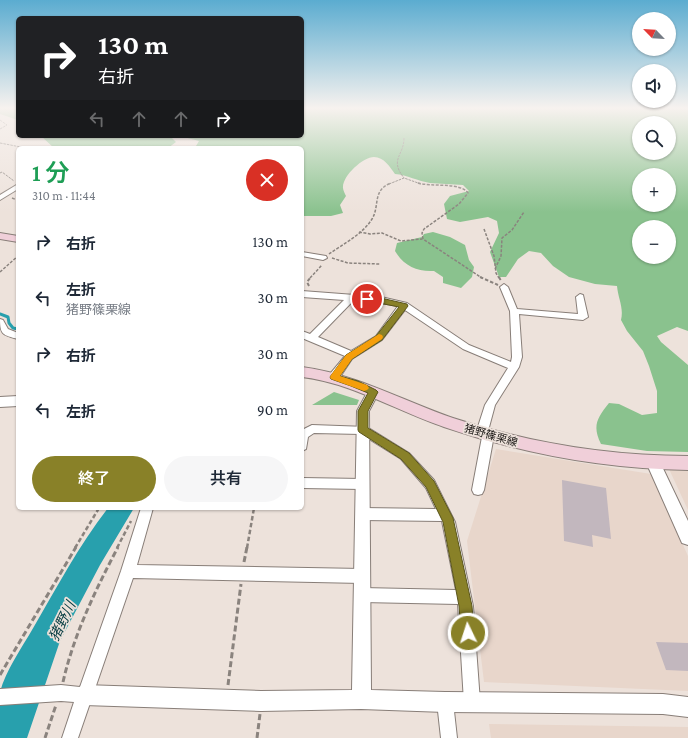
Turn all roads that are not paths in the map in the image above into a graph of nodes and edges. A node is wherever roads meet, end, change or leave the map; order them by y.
1 (16, 186) edge
2 (2, 196) edge
3 (0, 236) edge
4 (16, 239) edge
5 (304, 254) edge
6 (323, 258) road end
7 (504, 287) road end
8 (304, 292) edge
9 (352, 297) junction
10 (580, 297) dead end
11 (404, 306) junction
12 (514, 311) junction
13 (0, 322) edge
14 (16, 335) edge
15 (304, 335) edge
16 (312, 338) junction
17 (352, 355) junction
18 (514, 366) junction
19 (304, 372) edge
20 (334, 377) junction
21 (373, 392) junction
22 (16, 401) edge
23 (0, 402) edge
24 (363, 430) junction
25 (304, 434) edge
26 (485, 434) junction
27 (653, 462) junction
28 (688, 463) edge
29 (304, 483) edge
30 (362, 484) junction
31 (478, 490) dead end
32 (146, 510) edge
33 (362, 514) junction
34 (445, 514) junction
35 (688, 538) edge
36 (128, 571) junction
37 (362, 576) junction
38 (362, 595) junction
39 (464, 597) junction
40 (84, 695) junction
41 (0, 697) edge
42 (362, 699) junction
43 (445, 702) junction
44 (472, 702) junction
45 (688, 707) edge
46 (70, 738) edge
47 (449, 738) edge

1 - 2 street
3 - 4 main road
5 - 6 street
7 - 12 street
8 - 9 street
9 - 11 street
9 - 16 street
10 - 12 street
11 - 17 street
11 - 18 street
12 - 18 street
13 - 14 street
15 - 16 street
16 - 17 street
17 - 20 street
18 - 26 street
19 - 20 main road, 猪野篠栗線
20 - 21 main road, 猪野篠栗線
21 - 24 street
21 - 26 main road, 猪野篠栗線
22 - 23 street
24 - 25 street
24 - 30 street
24 - 34 street
26 - 27 main road, 猪野篠栗線
26 - 31 street
27 - 28 main road, 猪野篠栗線
27 - 35 street
29 - 30 street
30 - 33 street
32 - 36 street
33 - 34 street
33 - 37 street
34 - 39 street
36 - 37 street
36 - 40 street
37 - 38 street
38 - 39 street
38 - 42 street
39 - 44 street
40 - 41 street
40 - 42 street
40 - 46 street
42 - 43 street
43 - 44 street
43 - 47 street
44 - 45 street

